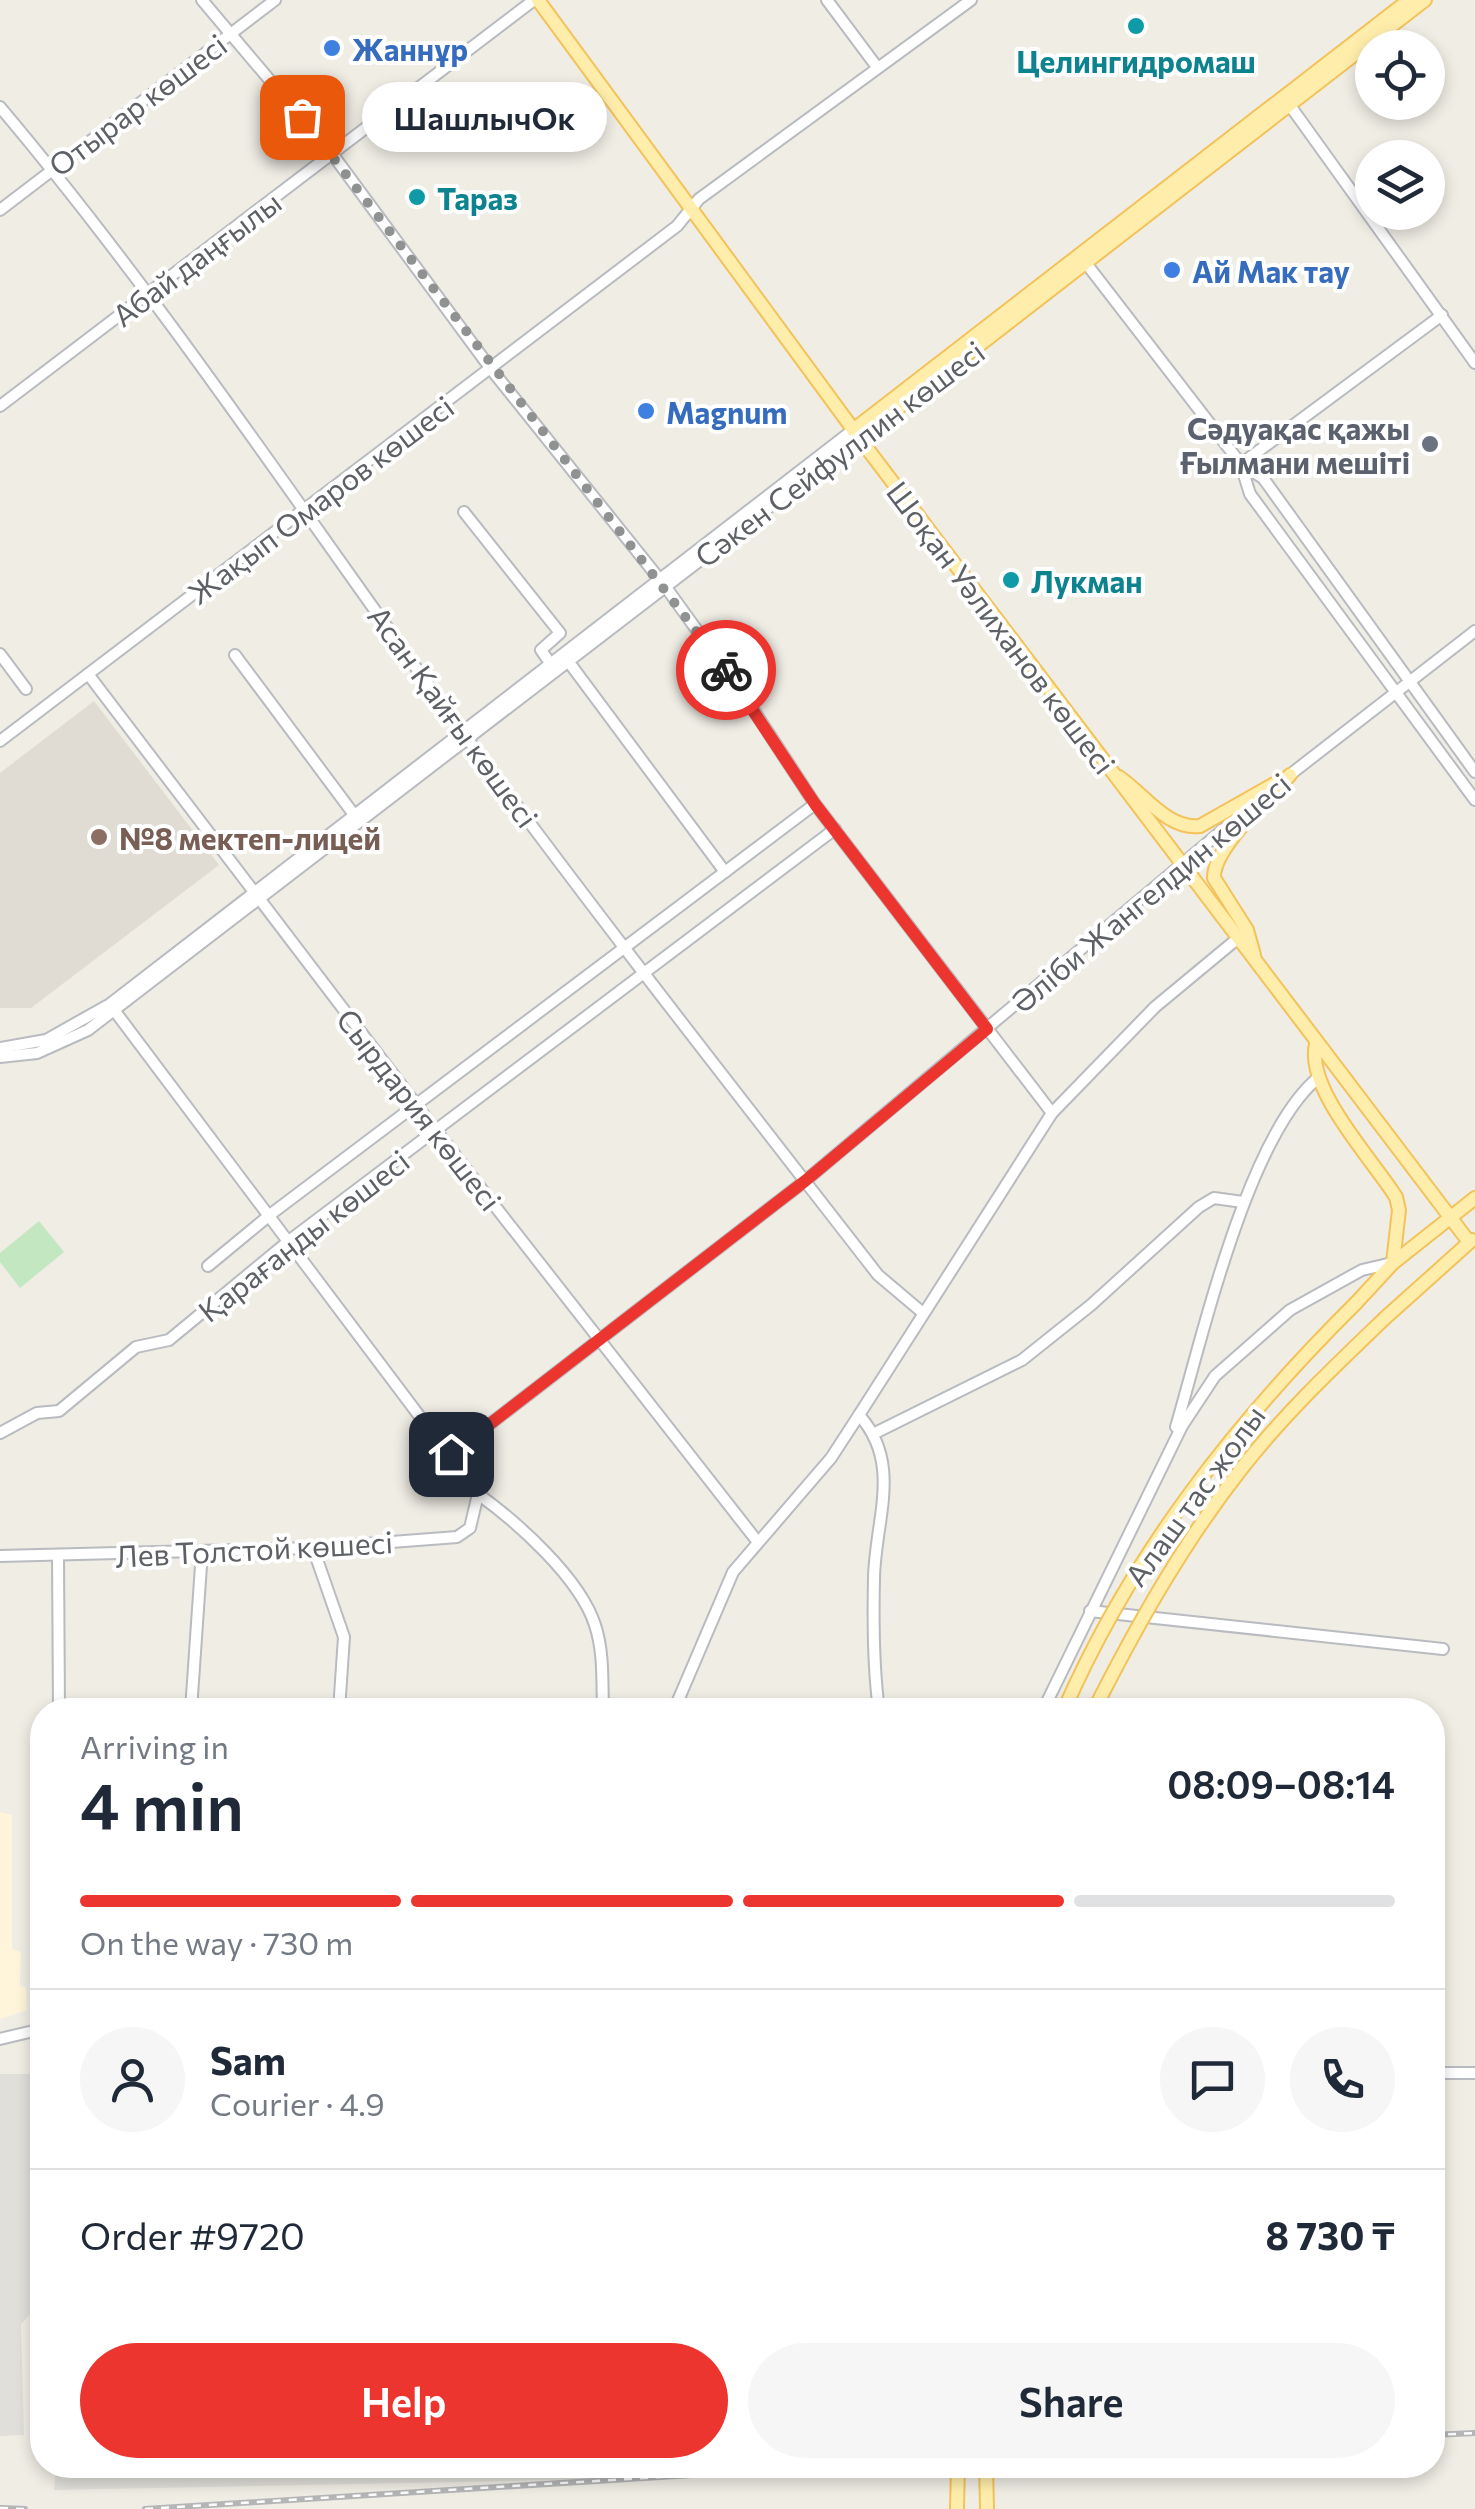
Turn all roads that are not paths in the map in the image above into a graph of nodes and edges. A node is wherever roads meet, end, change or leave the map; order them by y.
1 (202, 0) edge
2 (275, 0) edge
3 (536, 0) edge
4 (828, 0) edge
5 (971, 0) edge
6 (1409, 0) edge
7 (1425, 0) edge
8 (228, 34) junction
9 (877, 67) junction
10 (1287, 100) junction
11 (0, 106) edge
12 (333, 154) junction
13 (52, 168) junction
14 (691, 208) junction
15 (0, 210) edge
16 (1083, 259) junction
17 (148, 294) junction
18 (1442, 314) junction
19 (1475, 363) edge
20 (491, 368) junction
21 (0, 406) edge
22 (856, 436) junction
23 (1241, 464) junction
24 (307, 509) junction
25 (464, 512) dead end
26 (661, 582) junction
27 (1475, 631) edge
28 (0, 654) edge
29 (236, 654) dead end
30 (568, 661) junction
31 (550, 663) junction
32 (88, 674) junction
33 (1410, 683) junction
34 (26, 689) dead end
35 (1396, 694) junction
36 (466, 736) junction
37 (0, 741) edge
38 (1109, 770) junction
39 (1475, 772) edge
40 (1290, 775) junction
41 (1475, 800) edge
42 (815, 804) junction
43 (355, 816) junction
44 (834, 829) junction
45 (1180, 863) junction
46 (725, 872) junction
47 (257, 897) junction
48 (1237, 939) junction
49 (625, 946) junction
50 (1256, 964) junction
51 (644, 972) junction
52 (112, 1007) junction
53 (987, 1029) junction
54 (1316, 1044) junction
55 (0, 1048) edge
56 (0, 1058) edge
57 (1319, 1078) junction
58 (416, 1104) junction
59 (1052, 1114) junction
60 (437, 1132) junction
61 (805, 1181) junction
62 (1475, 1198) edge
63 (1243, 1202) junction
64 (270, 1214) junction
65 (1450, 1216) junction
66 (290, 1240) junction
67 (1473, 1242) edge
68 (1394, 1263) junction
69 (208, 1266) dead end
70 (922, 1313) junction
71 (599, 1339) junction
72 (859, 1415) junction
73 (0, 1433) edge
74 (875, 1433) junction
75 (1168, 1452) junction
76 (451, 1454) junction
77 (478, 1494) junction
78 (757, 1540) junction
79 (313, 1548) junction
80 (202, 1551) junction
81 (0, 1556) edge
82 (58, 1556) junction
83 (1090, 1611) junction
84 (1443, 1648) dead end
85 (59, 1698) edge
86 (192, 1698) edge
87 (339, 1698) edge
88 (602, 1698) edge
89 (679, 1698) edge
90 (879, 1698) edge
91 (1049, 1698) edge
92 (1070, 1698) edge
93 (1100, 1698) edge
94 (30, 2032) edge
95 (0, 2039) edge
96 (1445, 2073) edge
97 (1475, 2073) edge
98 (958, 2478) edge
99 (986, 2478) edge
100 (957, 2509) edge
101 (987, 2509) edge

1 - 8 street
2 - 8 street, Отырар көшесі
3 - 12 street, Абай даңғылы
3 - 14 main road, Шоқан Уәлиханов көшесі
4 - 9 street
5 - 9 street, Жақып Омаров көшесі
6 - 10 main road, Сәкен Сейфуллин көшесі
7 - 10 main road, Сәкен Сейфуллин көшесі
8 - 12 street
8 - 13 street, Отырар көшесі
9 - 14 street, Жақып Омаров көшесі
10 - 16 main road, Сәкен Сейфуллин көшесі
10 - 18 street
11 - 13 street, Асан Қайғы көшесі
12 - 17 street, Абай даңғылы
12 - 20 street
13 - 15 street, Отырар көшесі
13 - 17 street, Асан Қайғы көшесі
14 - 20 street, Жақып Омаров көшесі
14 - 22 main road, Шоқан Уәлиханов көшесі
16 - 22 main road, Сәкен Сейфуллин көшесі
16 - 23 street
17 - 21 street, Абай даңғылы
17 - 24 street, Асан Қайғы көшесі
18 - 19 street
18 - 23 street
20 - 24 street, Жақып Омаров көшесі
20 - 26 street
22 - 26 street, Сәкен Сейфуллин көшесі
22 - 38 main road, Шоқан Уәлиханов көшесі
23 - 33 street
23 - 35 street
24 - 32 street, Жақып Омаров көшесі
24 - 36 street, Асан Қайғы көшесі
25 - 31 street
26 - 30 street, Сәкен Сейфуллин көшесі
26 - 31 street, Сәкен Сейфуллин көшесі
26 - 42 street
27 - 33 street, Әліби Жангелдин көшесі
28 - 34 street
29 - 43 street
30 - 36 street, Сәкен Сейфуллин көшесі
30 - 46 street
31 - 36 street, Сәкен Сейфуллин көшесі
32 - 37 street, Жақып Омаров көшесі
32 - 47 street, Сырдария көшесі
33 - 35 street, Әліби Жангелдин көшесі
33 - 39 street
35 - 40 street, Әліби Жангелдин көшесі
35 - 41 street
36 - 43 street, Сәкен Сейфуллин көшесі
36 - 47 street, Сәкен Сейфуллин көшесі
36 - 49 street, Асан Қайғы көшесі
38 - 40 main road
38 - 45 main road, Шоқан Уәлиханов көшесі
40 - 45 street, Әліби Жангелдин көшесі
40 - 50 main road
42 - 44 street
42 - 46 street, Қарағанды көшесі
43 - 47 street, Сәкен Сейфуллин көшесі
44 - 51 street, Қарағанды көшесі
44 - 53 street
45 - 48 main road, Шоқан Уәлиханов көшесі
45 - 53 street, Әліби Жангелдин көшесі
46 - 49 street, Қарағанды көшесі
47 - 52 street, Сәкен Сейфуллин көшесі
47 - 58 street, Сырдария көшесі
48 - 50 main road, Шоқан Уәлиханов көшесі
48 - 59 street
49 - 51 street, Асан Қайғы көшесі
49 - 58 street, Қарағанды көшесі
50 - 54 main road, Шоқан Уәлиханов көшесі
51 - 60 street, Қарағанды көшесі
51 - 61 street, Асан Қайғы көшесі
52 - 55 street, Сәкен Сейфуллин көшесі
52 - 56 street, Сәкен Сейфуллин көшесі
52 - 64 street
53 - 59 street
53 - 61 street, Әліби Жангелдин көшесі
54 - 57 main road
54 - 65 main road, Шоқан Уәлиханов көшесі
57 - 63 street
57 - 68 main road
58 - 60 street, Сырдария көшесі
58 - 64 street, Қарағанды көшесі
59 - 70 street
60 - 66 street, Қарағанды көшесі
60 - 71 street, Сырдария көшесі
61 - 70 street, Асан Қайғы көшесі
61 - 71 street, Әліби Жангелдин көшесі
62 - 65 main road, Алаш тас жолы
63 - 74 street
63 - 75 street
64 - 66 street
64 - 69 street, Қарағанды көшесі
65 - 67 main road, Шоқан Уәлиханов көшесі
65 - 68 main road, Алаш тас жолы
66 - 73 street, Қарағанды көшесі
66 - 76 street
67 - 93 main road, Алаш тас жолы, bridge
68 - 75 street
68 - 92 main road, Алаш тас жолы, bridge
70 - 72 street
71 - 76 street, Әліби Жангелдин көшесі
71 - 78 street, Сырдария көшесі
72 - 74 street
72 - 78 street
74 - 90 street
75 - 83 street
76 - 77 street
77 - 79 street, Лев Толстой көшесі
77 - 88 street
78 - 89 street
79 - 80 street, Лев Толстой көшесі
79 - 87 street
80 - 82 street, Лев Толстой көшесі
80 - 86 street
81 - 82 street, Лев Толстой көшесі
82 - 85 street
83 - 84 street
83 - 91 street
94 - 95 street
96 - 97 street
98 - 100 main road
99 - 101 main road

